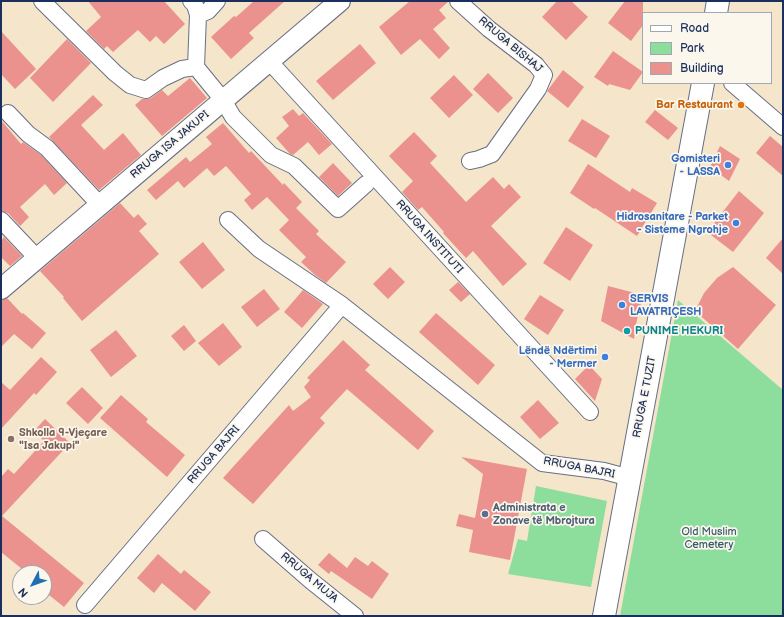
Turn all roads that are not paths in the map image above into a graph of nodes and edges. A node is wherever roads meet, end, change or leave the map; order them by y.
1 (42, 1) edge
2 (218, 1) edge
3 (340, 1) edge
4 (458, 1) edge
5 (718, 1) edge
6 (195, 8) edge
7 (716, 12) edge
8 (269, 61) junction
9 (196, 67) junction
10 (703, 84) edge
11 (733, 84) edge
12 (223, 100) junction
13 (8, 112) dead end
14 (783, 127) edge
15 (470, 161) dead end
16 (366, 184) dead end
17 (100, 205) junction
18 (1, 220) edge
19 (228, 220) dead end
20 (37, 258) junction
21 (1, 288) edge
22 (342, 305) junction
23 (590, 412) dead end
24 (630, 478) junction
25 (263, 539) dead end
26 (85, 605) dead end
27 (355, 616) edge
28 (604, 616) edge

1 - 9 street
2 - 6 street
3 - 8 street, RRUGA ISA JAKUPI
4 - 15 street, RRUGA BISHAJ
5 - 7 main road
6 - 9 street
8 - 12 street, RRUGA ISA JAKUPI
8 - 23 street, RRUGA INSTITUTI
9 - 12 street
10 - 24 main road, RRUGA E TUZIT
11 - 14 street
12 - 16 street
12 - 17 street, RRUGA ISA JAKUPI
13 - 17 street
17 - 20 street, RRUGA ISA JAKUPI
18 - 20 street
19 - 22 street, RRUGA BAJRI
20 - 21 street, RRUGA ISA JAKUPI
22 - 24 street, RRUGA BAJRI
22 - 26 street, RRUGA BAJRI
24 - 28 main road, RRUGA E TUZIT
25 - 27 street, RRUGA MUJA

